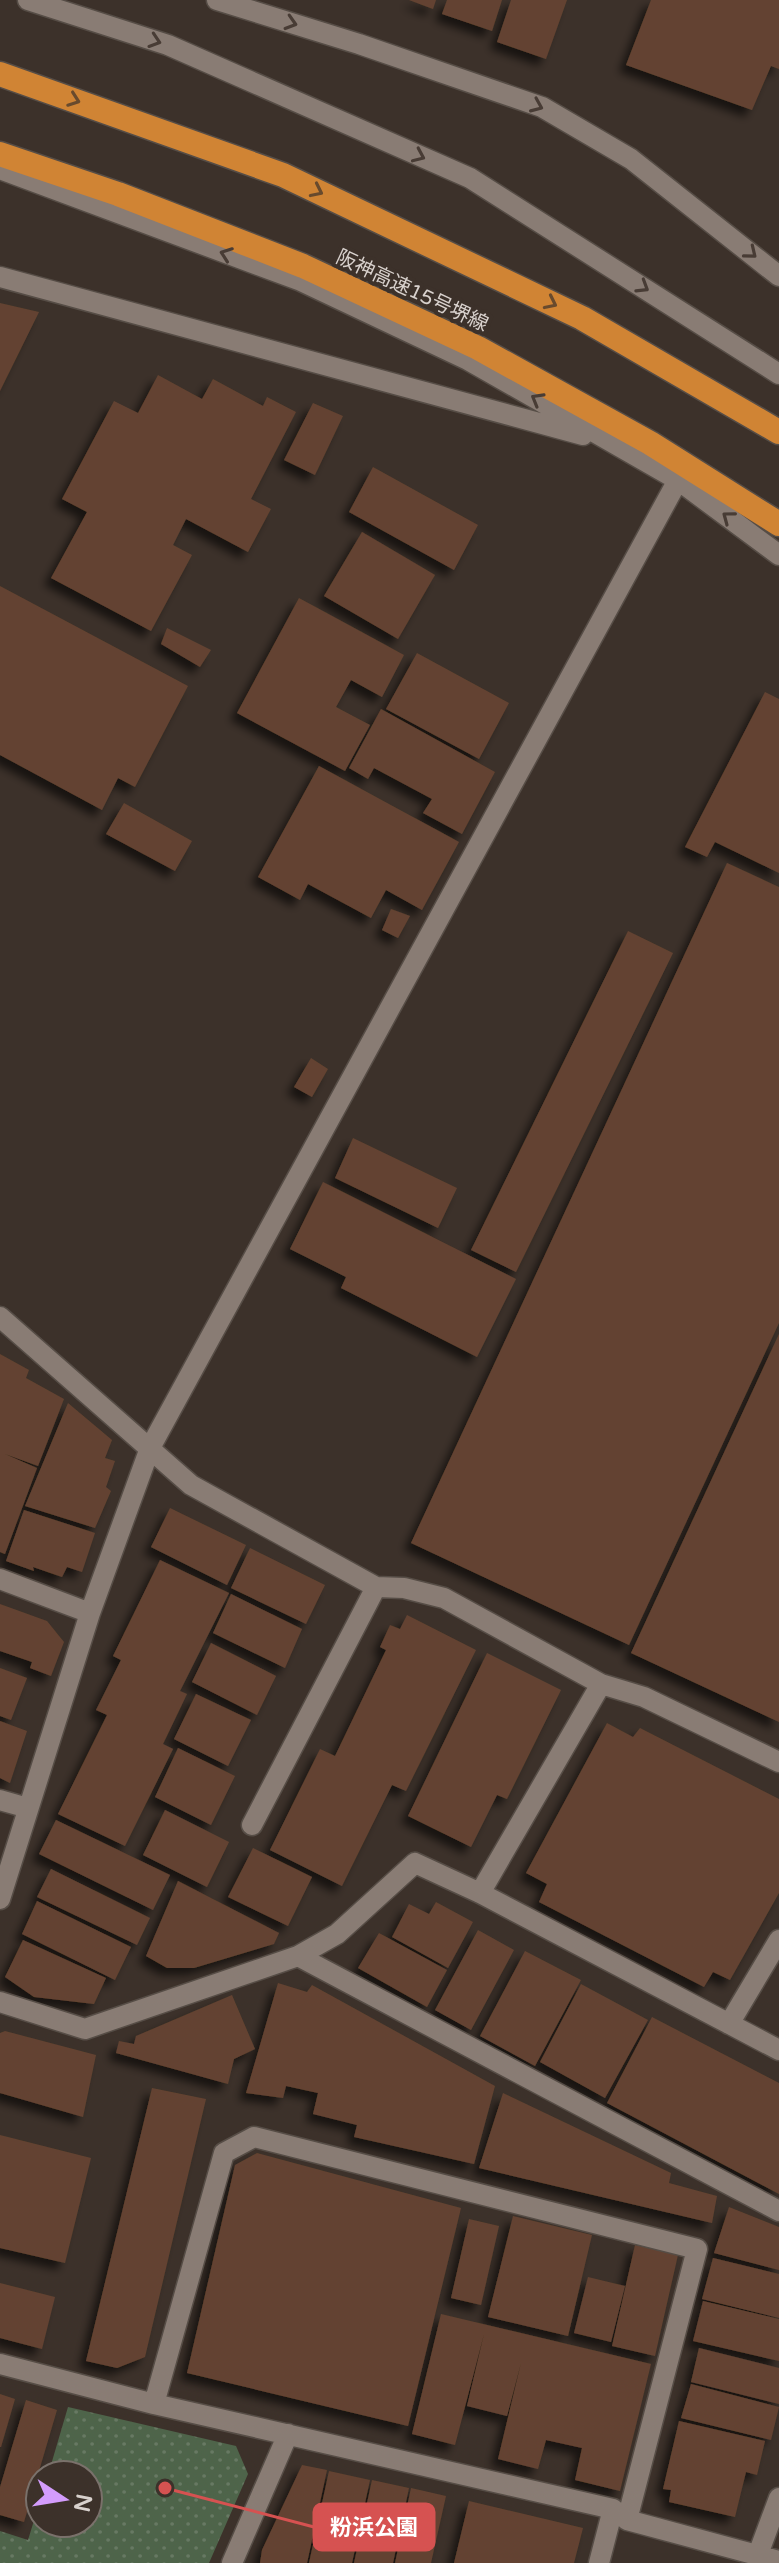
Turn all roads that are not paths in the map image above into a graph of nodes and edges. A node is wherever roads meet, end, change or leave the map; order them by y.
1 (28, 0) edge
2 (217, 0) edge
3 (0, 74) edge
4 (0, 154) edge
5 (0, 169) edge
6 (779, 276) edge
7 (0, 277) edge
8 (779, 374) edge
9 (779, 432) edge
10 (614, 443) junction
11 (678, 480) junction
12 (779, 524) edge
13 (779, 555) edge
14 (0, 1317) edge
15 (150, 1448) junction
16 (0, 1579) edge
17 (376, 1587) junction
18 (90, 1613) junction
19 (601, 1684) junction
20 (779, 1762) edge
21 (0, 1800) edge
22 (28, 1808) junction
23 (252, 1825) dead end
24 (480, 1893) junction
25 (0, 1899) edge
26 (779, 1940) edge
27 (298, 1956) junction
28 (0, 2002) edge
29 (729, 2024) junction
30 (779, 2050) edge
31 (779, 2211) edge
32 (0, 2364) edge
33 (154, 2404) junction
34 (288, 2434) junction
35 (779, 2498) edge
36 (620, 2514) junction
37 (757, 2557) junction
38 (779, 2561) edge
39 (232, 2563) edge
40 (599, 2563) edge

1 -> 8 street
2 -> 6 street
3 -> 9 highway
4 - 12 highway, 阪神高速15号堺線
10 -> 5 street
7 - 10 street
10 - 11 street
13 -> 11 street
11 - 15 street
14 - 15 street
15 - 17 street
15 - 18 street
16 - 18 street
17 - 19 street
17 - 23 street
18 - 22 street
19 - 20 street
19 - 24 street
21 - 22 street
22 - 25 street
24 - 27 street
24 - 29 street
26 - 29 street
27 - 28 street
27 - 31 street
29 - 30 street
32 - 33 street
33 - 34 street
33 - 36 street
34 - 36 street
34 - 39 street
35 - 37 street
36 - 37 street
36 - 40 street
37 - 38 street

